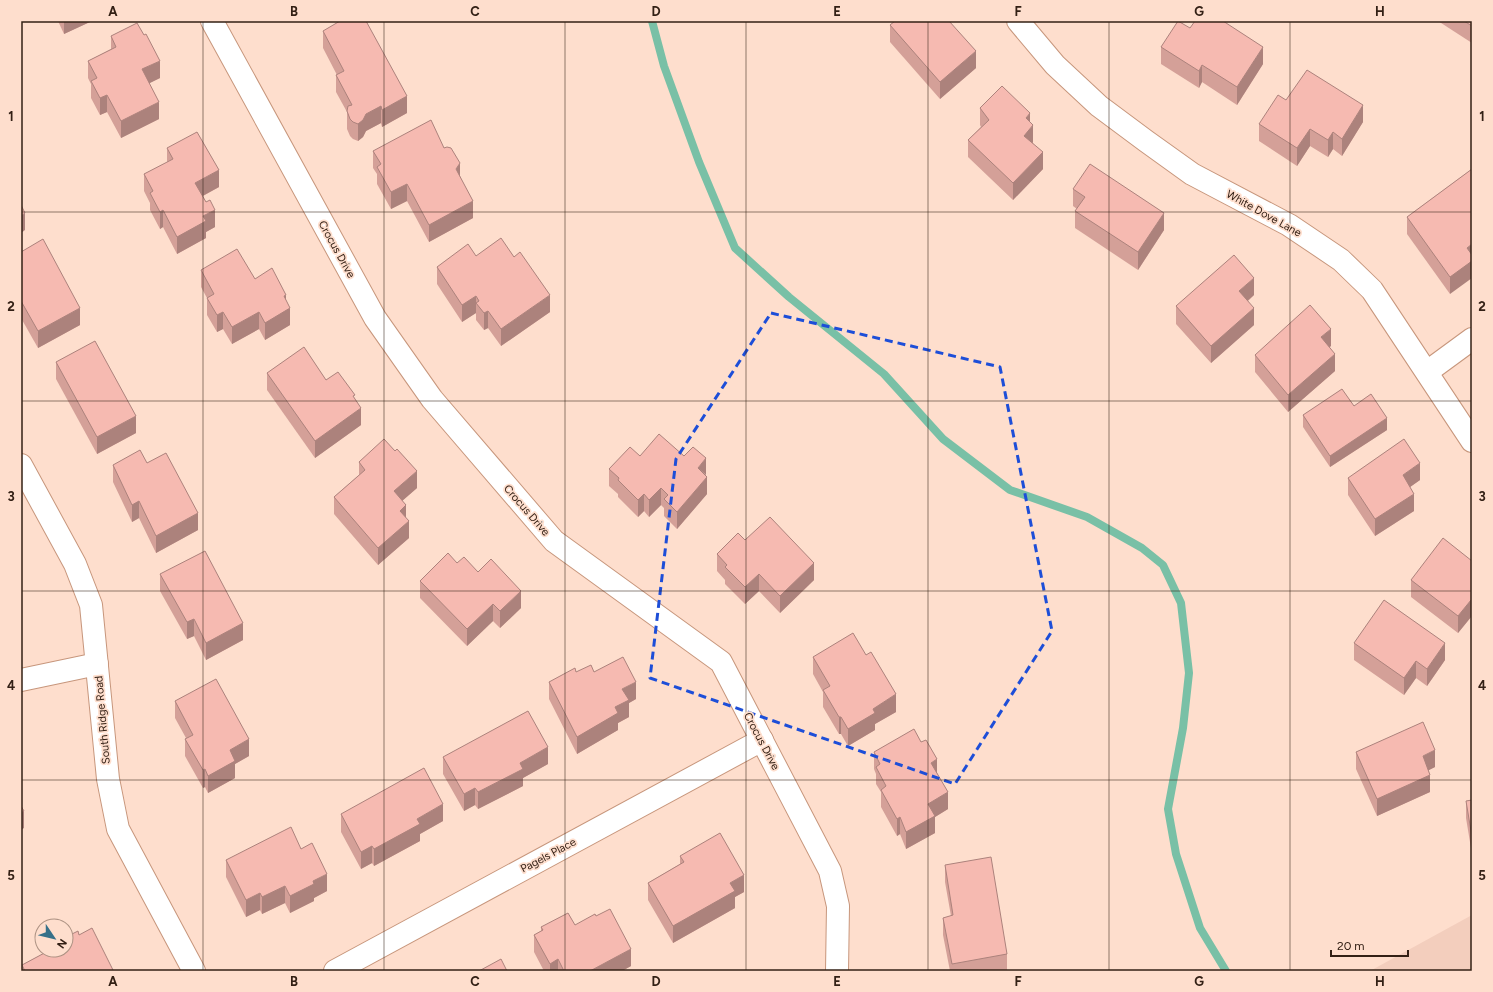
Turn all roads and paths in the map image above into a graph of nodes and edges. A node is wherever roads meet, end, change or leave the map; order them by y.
1 (212, 21) edge
2 (1018, 21) edge
3 (1472, 339) edge
4 (1426, 372) junction
5 (1472, 441) edge
6 (21, 465) edge
7 (97, 664) junction
8 (21, 680) edge
9 (762, 740) junction
10 (194, 971) edge
11 (335, 971) edge
12 (837, 971) edge

1 - 9 street, Crocus Drive
2 - 4 street, White Dove Lane
3 - 4 street
4 - 5 street, White Dove Lane
6 - 7 street, South Ridge Road
7 - 8 street
7 - 10 street, South Ridge Road
9 - 11 street, Pagels Place
9 - 12 street, Crocus Drive

